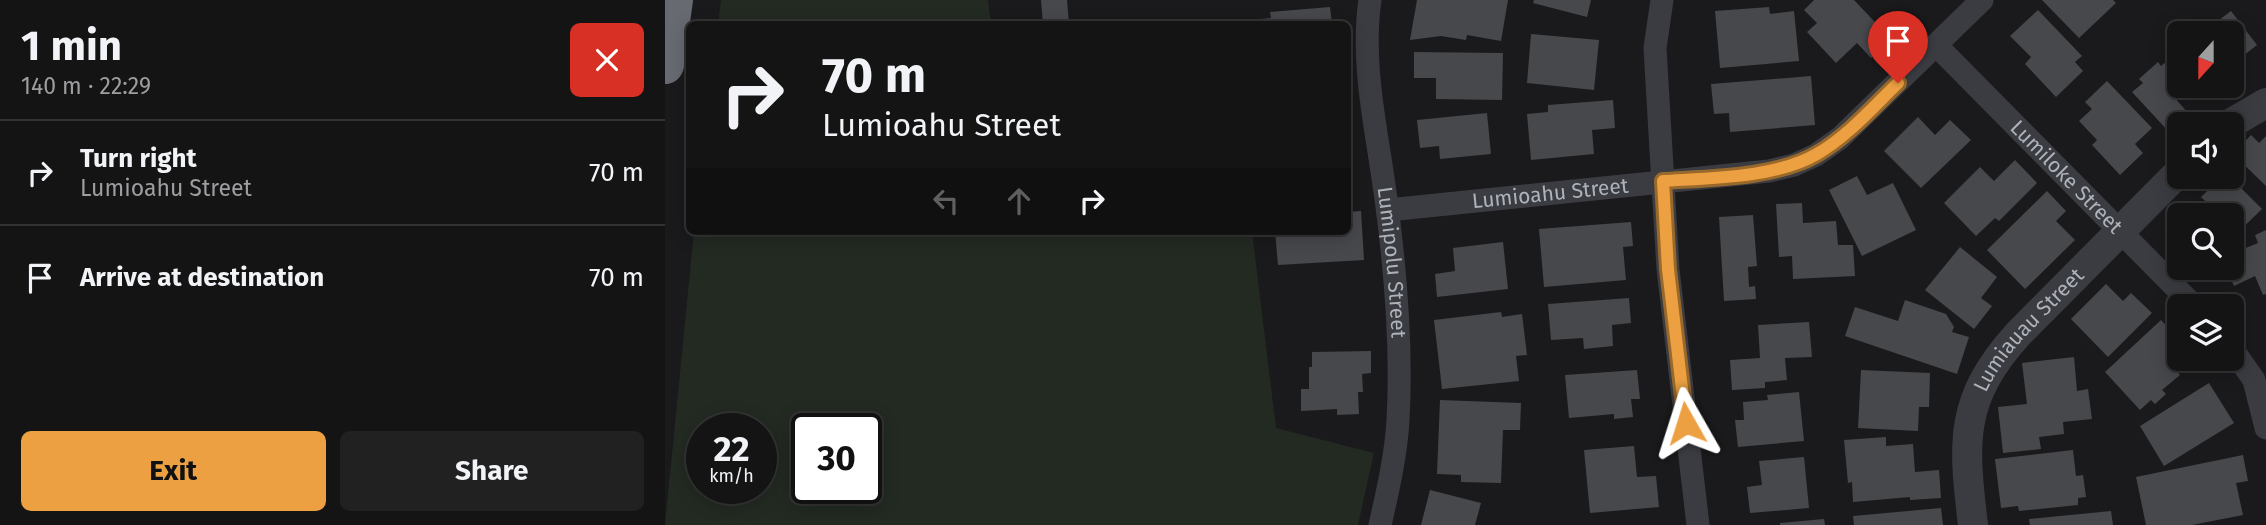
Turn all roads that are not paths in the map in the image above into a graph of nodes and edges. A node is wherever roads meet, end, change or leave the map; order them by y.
1 (674, 0) edge
2 (1370, 0) edge
3 (1662, 0) edge
4 (1982, 0) edge
5 (1937, 46) junction
6 (665, 65) edge
7 (2266, 103) edge
8 (2244, 116) edge
9 (1663, 181) junction
10 (2167, 184) edge
11 (1388, 210) junction
12 (2120, 231) junction
13 (2182, 294) edge
14 (2244, 365) edge
15 (2266, 428) edge
16 (1380, 525) edge
17 (1698, 525) edge
18 (1973, 525) edge

1 - 6 highway
2 - 11 street, Lumipolu Street
3 - 9 street
4 - 5 street, Lumioahu Street
5 - 9 street, Lumioahu Street
5 - 12 street, Lumiloke Street
7 - 8 street
9 - 11 street, Lumioahu Street
9 - 17 street
10 - 12 street, Lumiauau Street
11 - 16 street, Lumipolu Street
12 - 13 street, Lumiloke Street
12 - 18 street, Lumiauau Street
14 - 15 street

